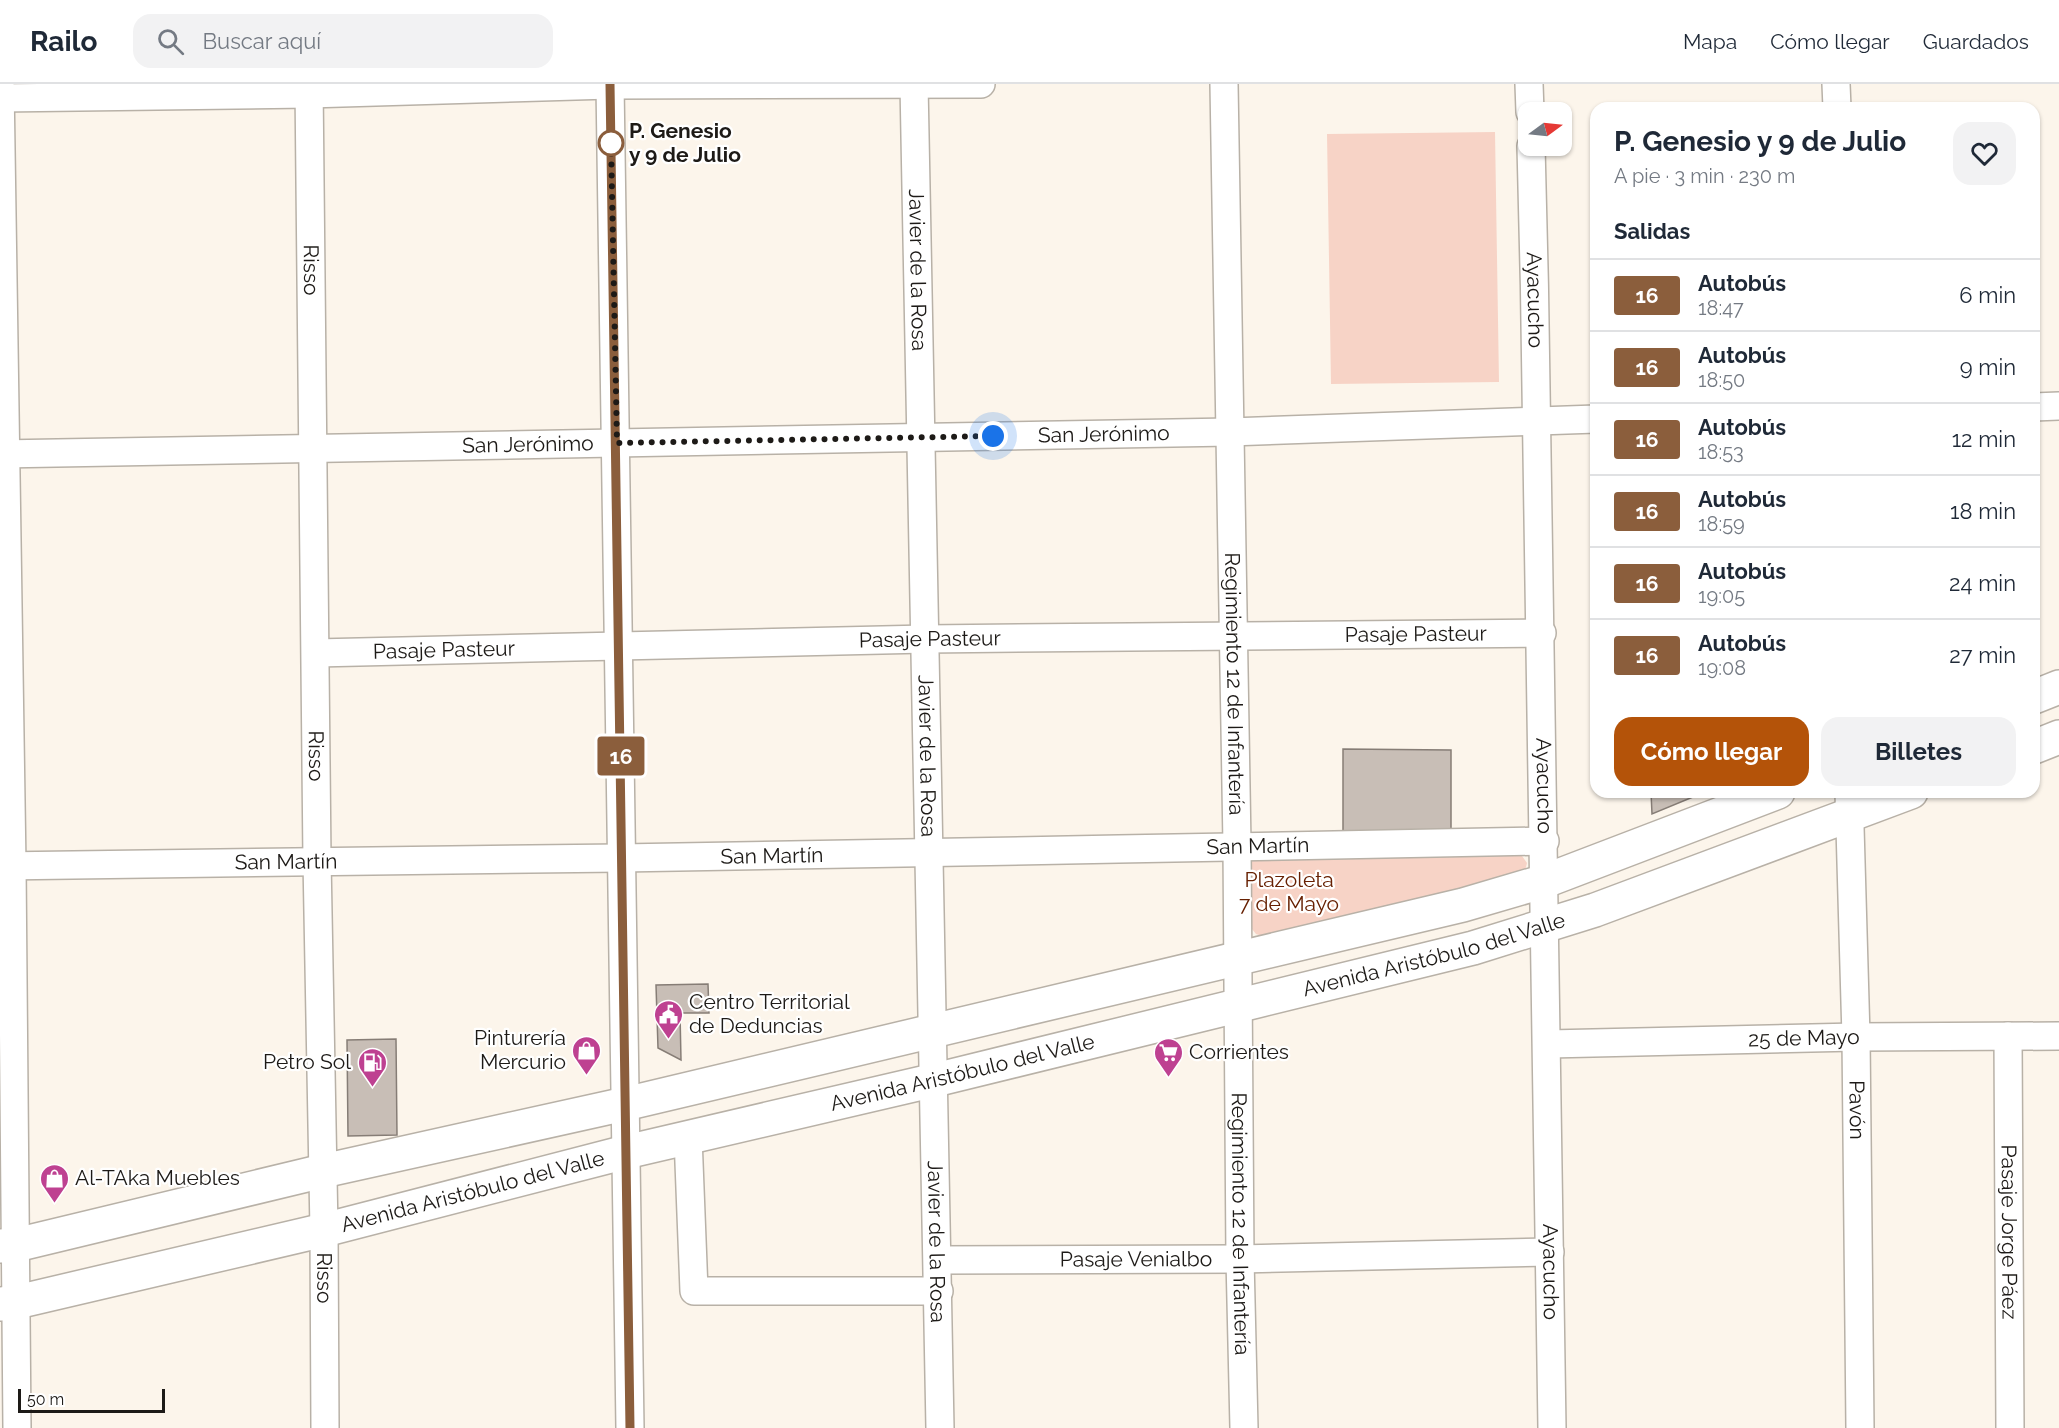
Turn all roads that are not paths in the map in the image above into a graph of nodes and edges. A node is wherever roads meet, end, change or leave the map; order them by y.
1 (0, 84) edge
2 (610, 84) edge
3 (981, 84) edge
4 (1224, 84) edge
5 (1529, 84) edge
6 (1836, 84) edge
7 (915, 85) edge
8 (309, 89) edge
9 (0, 98) edge
10 (1530, 102) edge
11 (1836, 102) edge
12 (1531, 156) edge
13 (2059, 406) edge
14 (2040, 407) edge
15 (1590, 419) edge
16 (1538, 420) junction
17 (1230, 432) junction
18 (922, 437) junction
19 (617, 443) junction
20 (314, 448) junction
21 (3, 454) edge
22 (1542, 633) junction
23 (1234, 637) junction
24 (926, 639) junction
25 (619, 646) junction
26 (316, 653) junction
27 (2059, 687) edge
28 (2040, 695) edge
29 (2059, 737) edge
30 (2040, 745) edge
31 (1762, 798) edge
32 (1878, 798) edge
33 (1850, 803) edge
34 (1545, 841) junction
35 (1237, 845) junction
36 (930, 852) junction
37 (622, 858) junction
38 (317, 860) junction
39 (6, 866) edge
40 (1545, 881) junction
41 (1546, 926) junction
42 (1238, 957) junction
43 (1238, 1006) junction
44 (933, 1030) junction
45 (1856, 1036) junction
46 (2008, 1036) junction
47 (2059, 1036) edge
48 (1549, 1044) junction
49 (935, 1080) junction
50 (625, 1104) junction
51 (688, 1137) junction
52 (626, 1152) junction
53 (323, 1171) junction
54 (324, 1230) junction
55 (8, 1246) edge
56 (1550, 1252) junction
57 (1240, 1259) junction
58 (938, 1260) junction
59 (939, 1291) junction
60 (8, 1303) edge
61 (17, 1428) edge
62 (325, 1428) edge
63 (630, 1428) edge
64 (940, 1428) edge
65 (1244, 1428) edge
66 (1552, 1428) edge
67 (1860, 1428) edge
68 (2010, 1428) edge

1 - 9 street
2 - 7 street
2 - 8 street
2 - 19 street
3 - 7 street
4 - 17 street, Regimiento 12 de Infantería
5 - 10 street
6 - 11 street
7 - 18 street, Javier de la Rosa
8 - 9 street
8 - 20 street, Risso
9 - 21 street
12 - 16 street, Ayacucho
13 - 14 street
15 - 16 street, San Jerónimo
16 - 17 street, San Jerónimo
16 - 22 street, Ayacucho
17 - 18 street, San Jerónimo
17 - 23 street, Regimiento 12 de Infantería
18 - 19 street, San Jerónimo
18 - 24 street, Javier de la Rosa
19 - 20 street, San Jerónimo
19 - 25 street
20 - 21 street, San Jerónimo
20 - 26 street, Risso
21 - 39 street
22 - 23 street, Pasaje Pasteur
22 - 34 street, Ayacucho
23 - 24 street, Pasaje Pasteur
23 - 35 street, Regimiento 12 de Infantería
24 - 25 street, Pasaje Pasteur
24 - 36 street, Javier de la Rosa
25 - 26 street, Pasaje Pasteur
25 - 37 street
26 - 38 street, Risso
27 - 28 main road
29 - 30 main road
31 - 40 main road, Avenida Aristóbulo del Valle
32 - 33 main road, Avenida Aristóbulo del Valle
33 - 41 main road, Avenida Aristóbulo del Valle
33 - 45 street, Pavón
34 - 35 street, San Martín
34 - 40 street, Ayacucho
35 - 36 street, San Martín
35 - 42 street, Regimiento 12 de Infantería
36 - 37 street, San Martín
36 - 44 street, Javier de la Rosa
37 - 38 street, San Martín
37 - 50 street
38 - 39 street, San Martín
38 - 53 street, Risso
39 - 55 street
40 - 41 street, Ayacucho
40 - 42 main road, Avenida Aristóbulo del Valle
41 - 43 main road, Avenida Aristóbulo del Valle
41 - 48 street, Ayacucho
42 - 43 street, Regimiento 12 de Infantería
42 - 44 main road, Avenida Aristóbulo del Valle
43 - 49 main road, Avenida Aristóbulo del Valle
43 - 57 street, Regimiento 12 de Infantería
44 - 49 street, Javier de la Rosa
44 - 50 main road, Avenida Aristóbulo del Valle
45 - 46 street, 25 de Mayo
45 - 48 street, 25 de Mayo
45 - 67 street, Pavón
46 - 47 street, 25 de Mayo
46 - 68 street, Pasaje Jorge Páez
48 - 56 street, Ayacucho
49 - 51 main road, Avenida Aristóbulo del Valle
49 - 58 street, Javier de la Rosa
50 - 52 street
50 - 53 main road, Avenida Aristóbulo del Valle
51 - 52 main road, Avenida Aristóbulo del Valle
51 - 59 street
52 - 54 main road, Avenida Aristóbulo del Valle
52 - 63 street
53 - 54 street, Risso
53 - 55 main road, Avenida Aristóbulo del Valle
54 - 60 main road, Avenida Aristóbulo del Valle
54 - 62 street, Risso
55 - 60 street
56 - 57 street, Pasaje Venialbo
56 - 66 street, Ayacucho
57 - 58 street, Pasaje Venialbo
57 - 65 street, Regimiento 12 de Infantería
58 - 59 street, Javier de la Rosa
59 - 64 street, Javier de la Rosa
60 - 61 street

